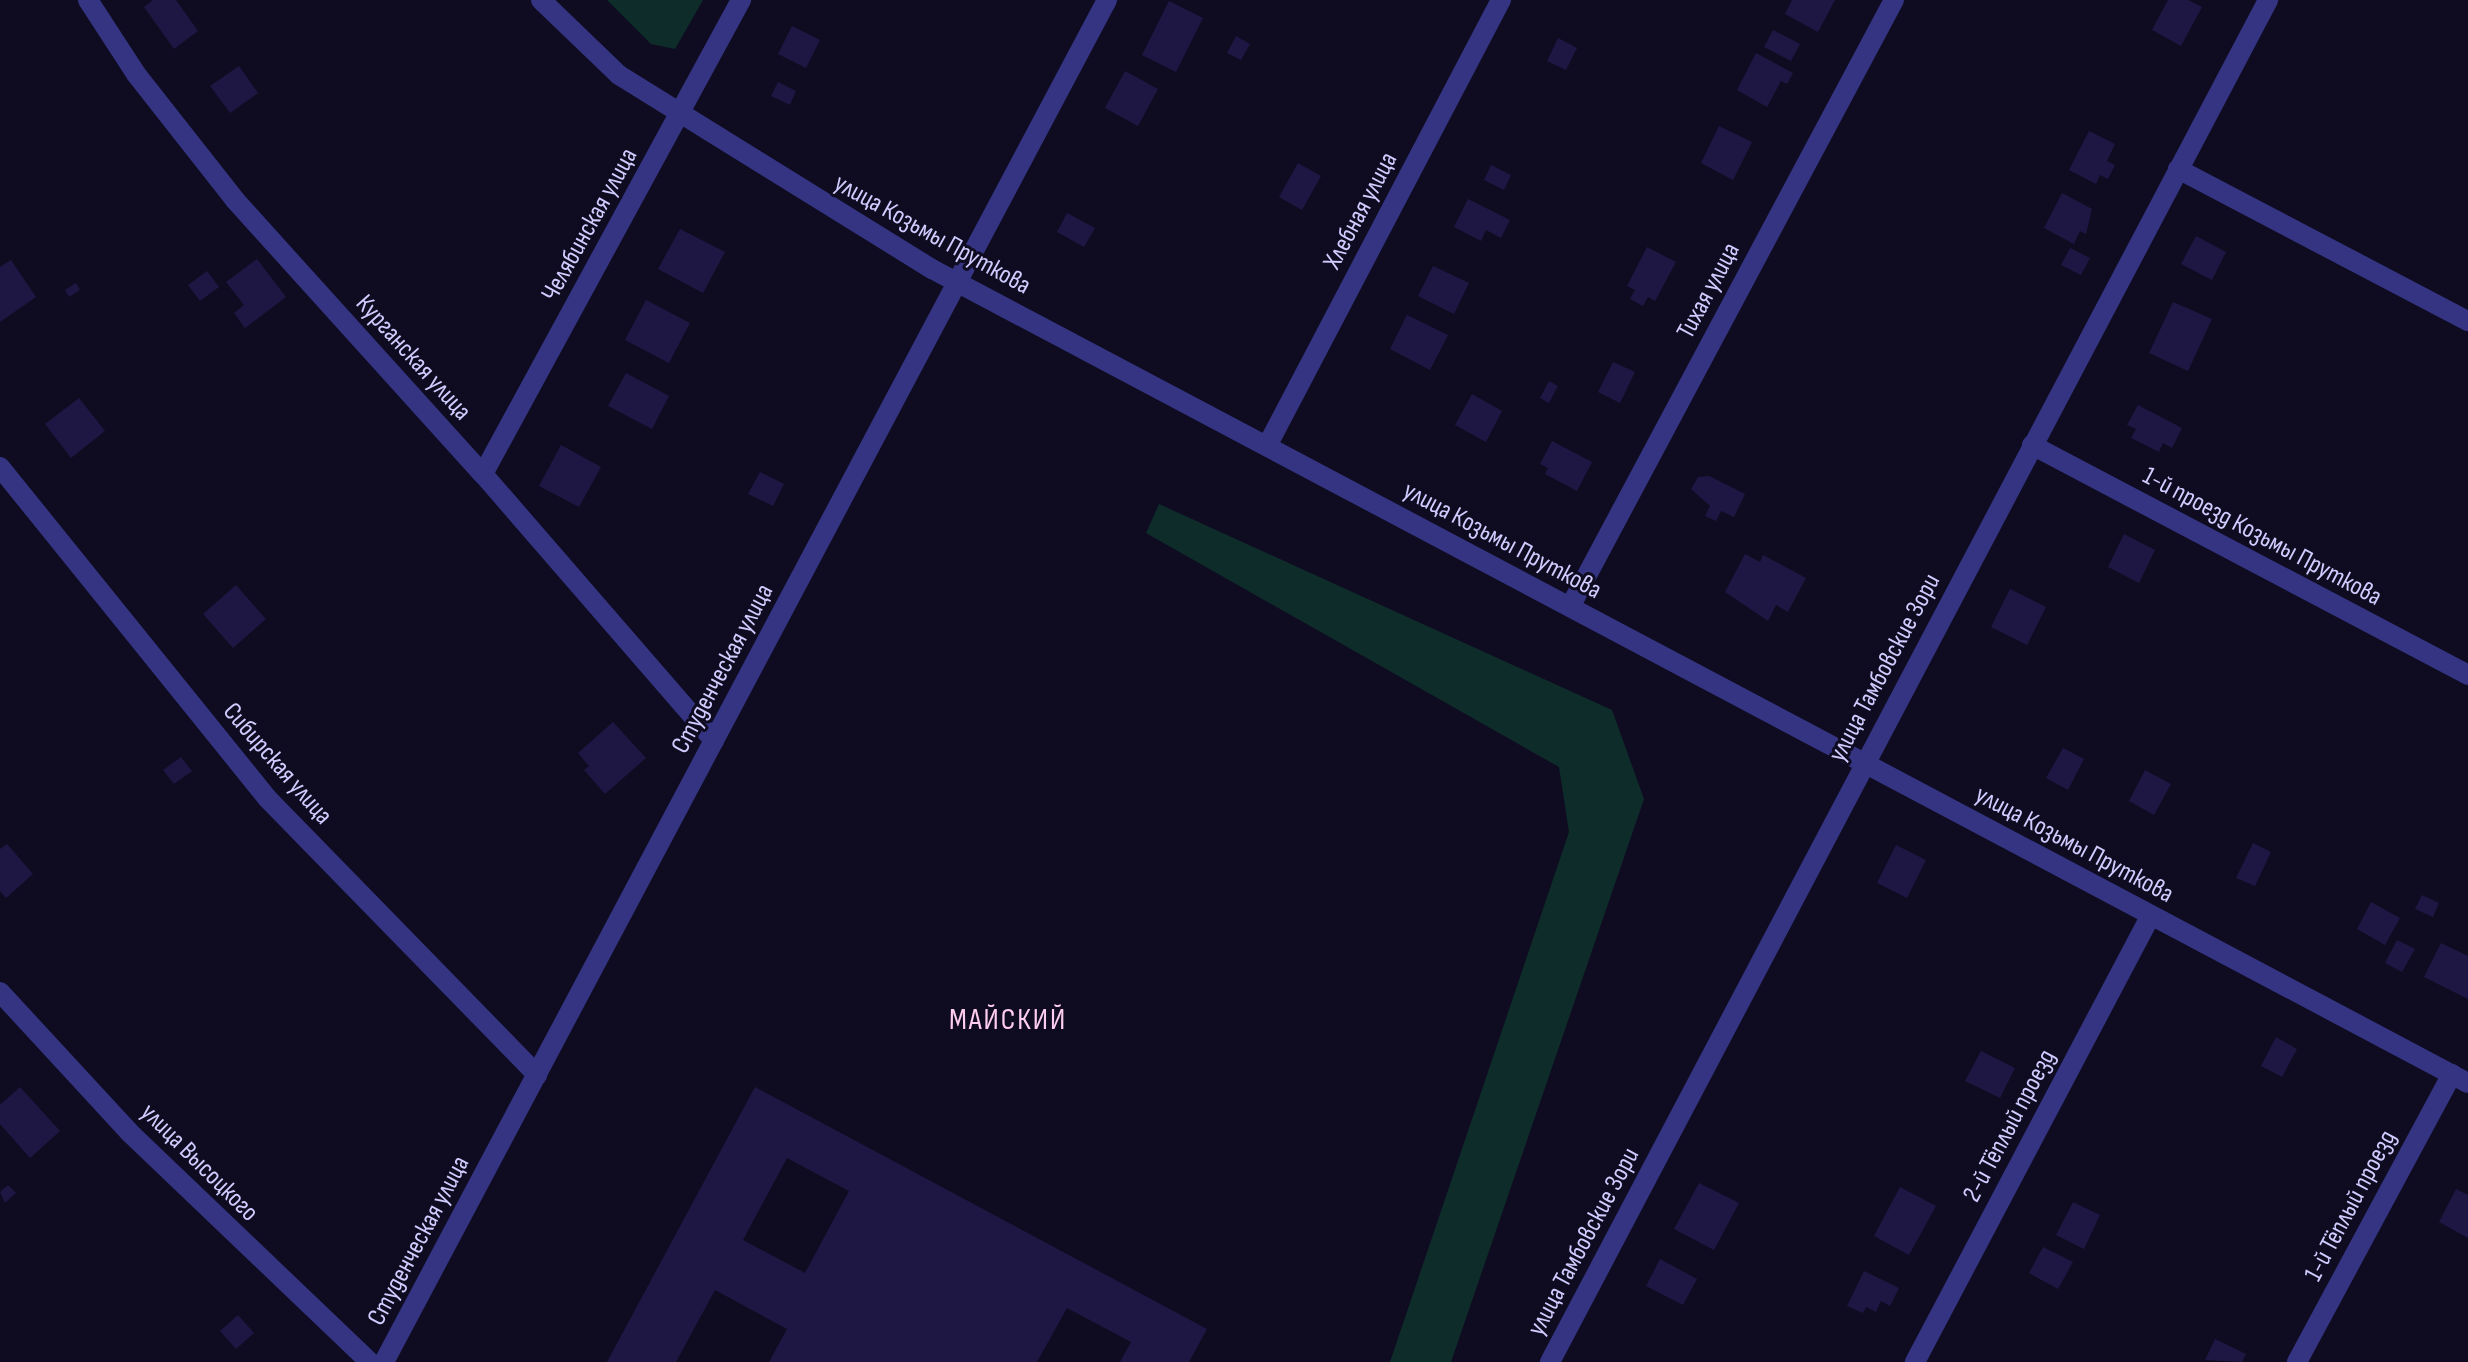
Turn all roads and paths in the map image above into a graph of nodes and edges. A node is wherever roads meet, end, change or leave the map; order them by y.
1 (88, 0) edge
2 (541, 0) edge
3 (741, 0) edge
4 (1107, 0) edge
5 (1501, 0) edge
6 (1894, 0) edge
7 (2268, 0) edge
8 (680, 115) junction
9 (2178, 169) junction
10 (958, 282) junction
11 (2468, 321) edge
12 (2032, 445) junction
13 (1267, 446) junction
14 (0, 467) edge
15 (483, 474) junction
16 (1570, 607) junction
17 (2468, 675) edge
18 (714, 741) junction
19 (1864, 763) junction
20 (2151, 915) junction
21 (0, 992) edge
22 (537, 1075) junction
23 (2460, 1078) edge
24 (370, 1362) edge
25 (384, 1362) edge
26 (1550, 1362) edge
27 (1915, 1362) edge
28 (2297, 1362) edge

1 - 15 street, Курганская улица
2 - 8 street, улица Козьмы Пруткова
3 - 8 street, Челябинская улица
4 - 10 street, Студенческая улица
5 - 13 street, Хлебная улица
6 - 16 street, Тихая улица
7 - 9 street, улица Тамбовские Зори
8 - 10 street, улица Козьмы Пруткова
8 - 15 street, Челябинская улица
9 - 11 street
9 - 12 street, улица Тамбовские Зори
10 - 13 street, улица Козьмы Пруткова
10 - 18 street, Студенческая улица
12 - 17 street, 1-й проезд Козьмы Пруткова
12 - 19 street, улица Тамбовские Зори
13 - 16 street, улица Козьмы Пруткова
14 - 22 street, Сибирская улица
15 - 18 street, Курганская улица
16 - 19 street, улица Козьмы Пруткова
18 - 22 street, Студенческая улица
19 - 20 street, улица Козьмы Пруткова
19 - 26 street, улица Тамбовские Зори
20 - 23 street, улица Козьмы Пруткова
20 - 27 street, 2-й Тёплый проезд
21 - 24 street, улица Высоцкого
22 - 25 street, Студенческая улица
23 - 28 street, 1-й Тёплый проезд

